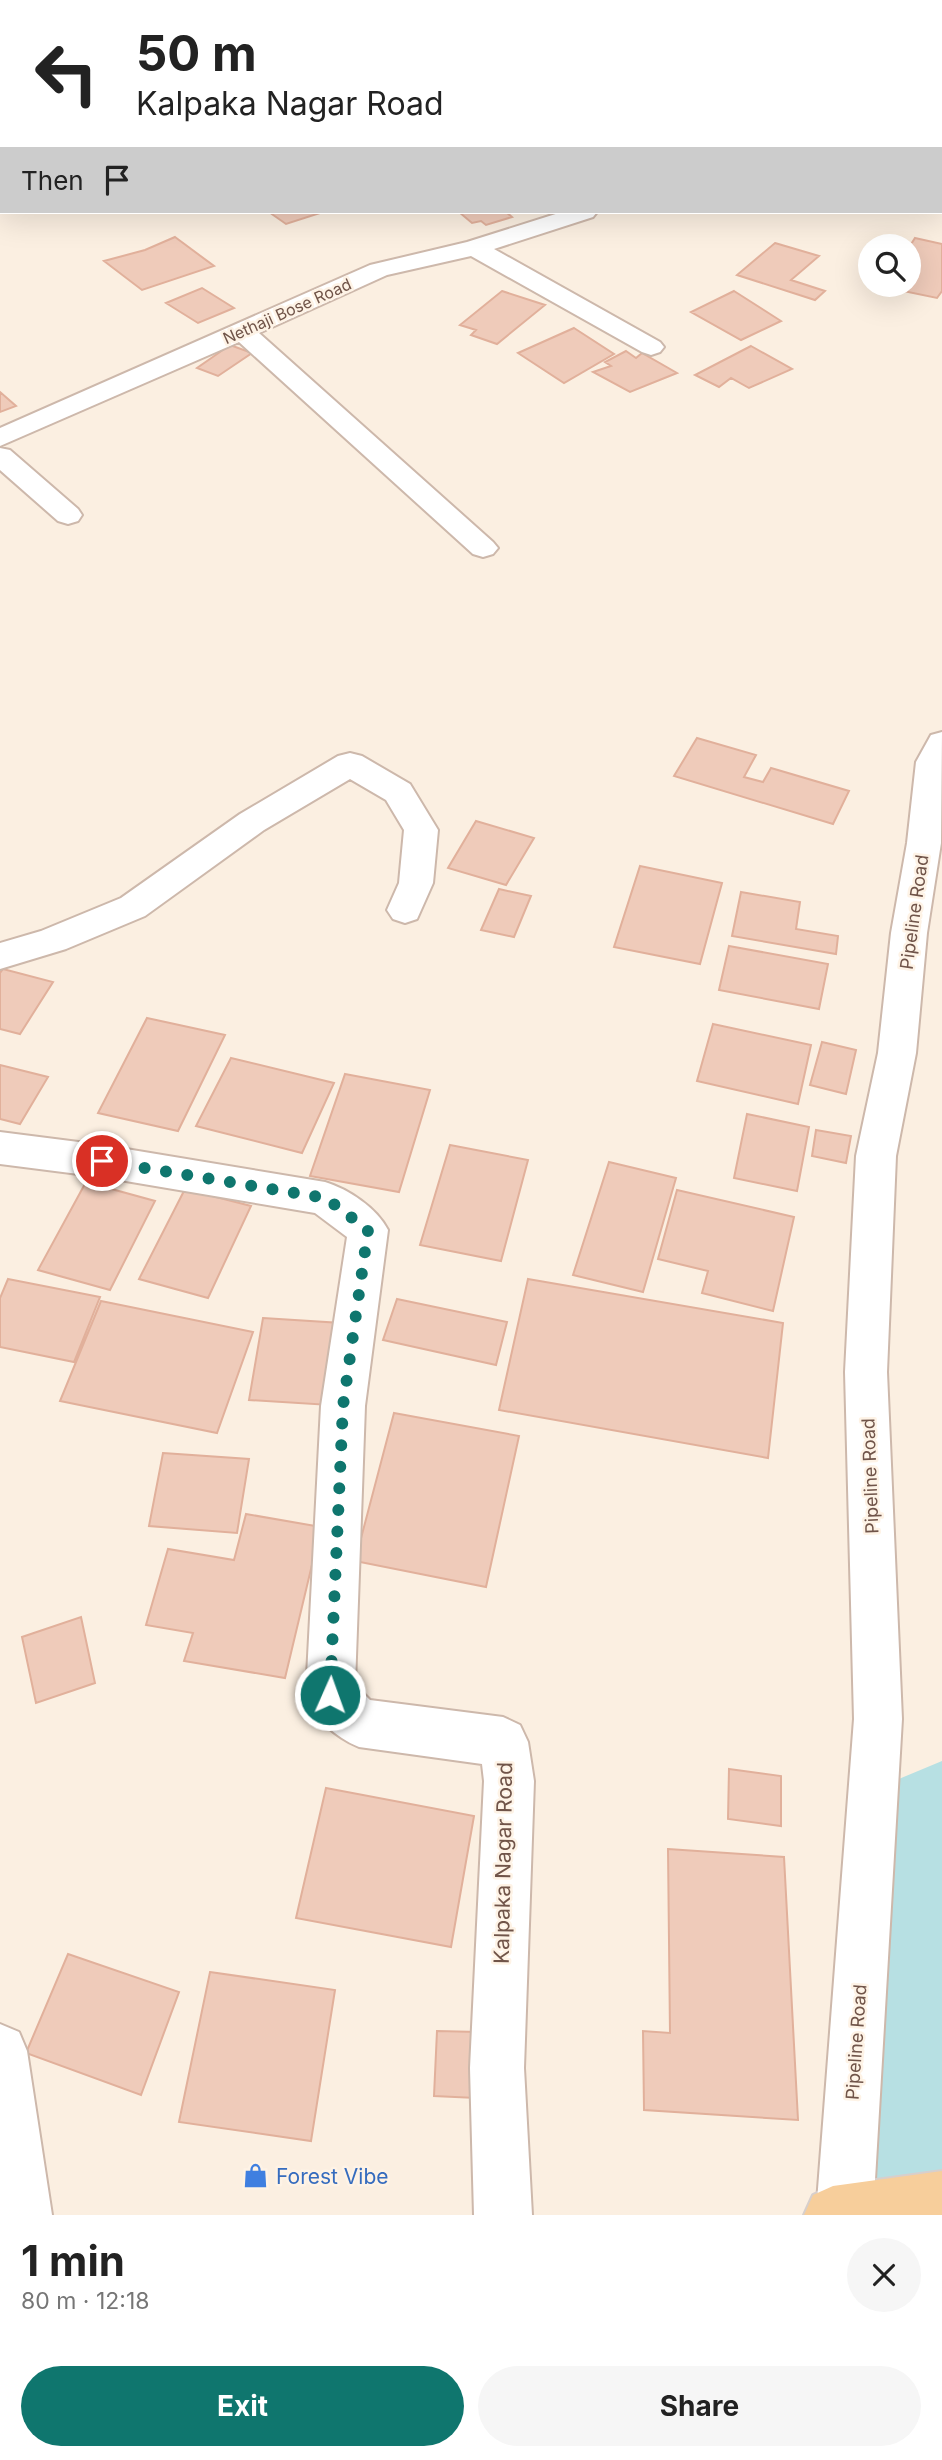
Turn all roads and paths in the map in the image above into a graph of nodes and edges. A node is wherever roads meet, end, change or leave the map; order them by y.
1 (579, 214) edge
2 (474, 248) junction
3 (242, 331) junction
4 (652, 347) dead end
5 (0, 438) edge
6 (0, 456) edge
7 (68, 515) dead end
8 (483, 548) dead end
9 (942, 743) edge
10 (405, 910) dead end
11 (0, 956) edge
12 (0, 1148) edge
13 (0, 2051) edge
14 (942, 2199) edge
15 (23, 2215) edge
16 (503, 2215) edge
17 (839, 2215) edge

1 - 2 street, Nethaji Bose Road
2 - 3 street, Nethaji Bose Road
2 - 4 street
3 - 5 street, Nethaji Bose Road
3 - 8 street
6 - 7 street
9 - 17 street, Pipeline Road
10 - 11 street
12 - 16 street, Kalpaka Nagar Road
13 - 15 street
14 - 17 main road

